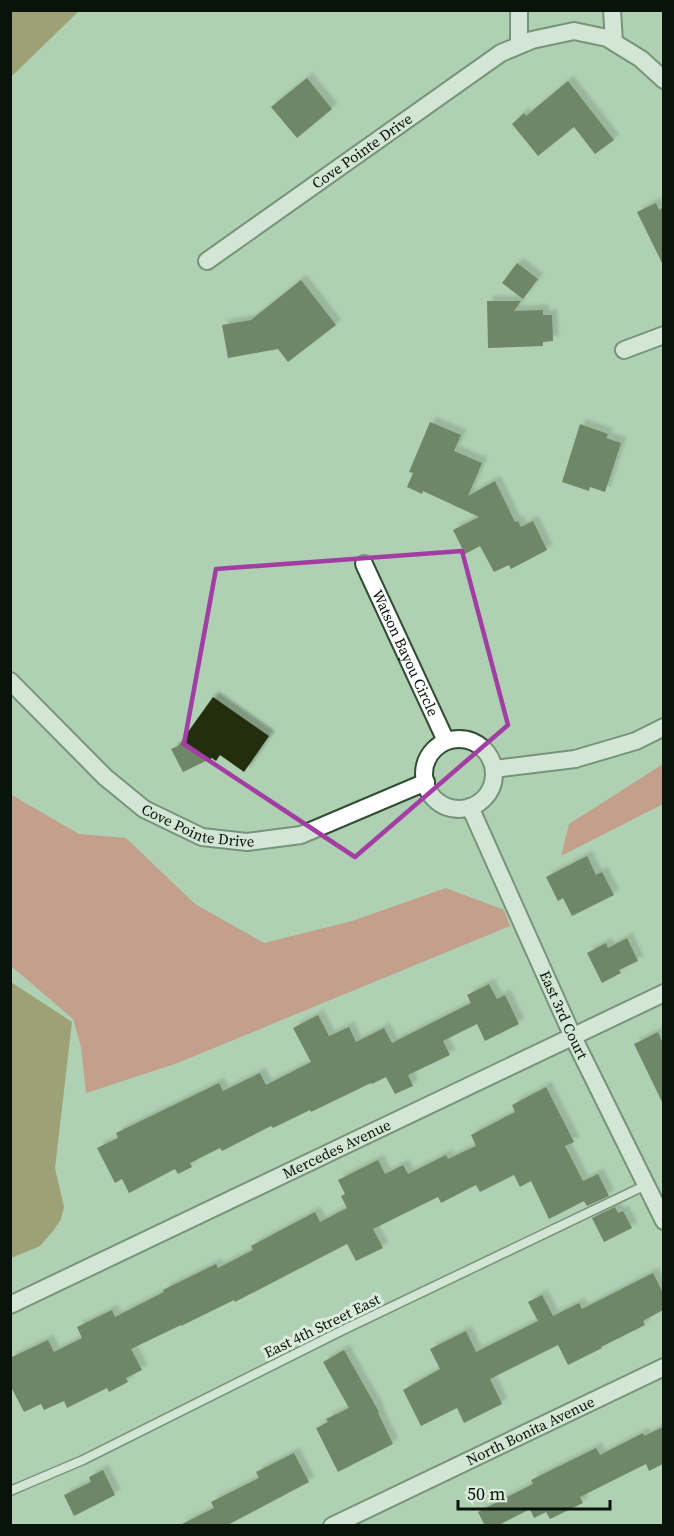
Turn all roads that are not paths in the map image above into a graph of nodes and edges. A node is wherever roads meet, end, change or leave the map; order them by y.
1 (519, 10) edge
2 (612, 10) edge
3 (614, 42) junction
4 (519, 45) junction
5 (663, 80) edge
6 (207, 261) dead end
7 (663, 335) edge
8 (624, 350) dead end
9 (364, 564) dead end
10 (10, 681) edge
11 (663, 727) edge
12 (446, 741) junction
13 (494, 769) junction
14 (426, 782) junction
15 (470, 807) junction
16 (663, 993) edge
17 (573, 1037) junction
18 (646, 1185) junction
19 (663, 1221) edge
20 (10, 1305) edge
21 (663, 1367) edge
22 (10, 1491) edge
23 (332, 1526) edge

1 - 4 street
2 - 3 street
3 - 4 street, Cove Pointe Drive
3 - 5 street, Cove Pointe Drive
4 - 6 street, Cove Pointe Drive
7 - 8 street
9 - 12 street, Watson Bayou Circle
10 - 14 street, Cove Pointe Drive
11 - 13 street
12 - 13 street
12 - 14 street
13 - 15 street
14 - 15 street
15 - 17 street, East 3rd Court
16 - 17 street, Mercedes Avenue
17 - 18 street, East 3rd Court
17 - 20 street, Mercedes Avenue
18 - 19 street, East 3rd Court
18 - 22 lane, East 4th Street East
21 - 23 street, North Bonita Avenue

